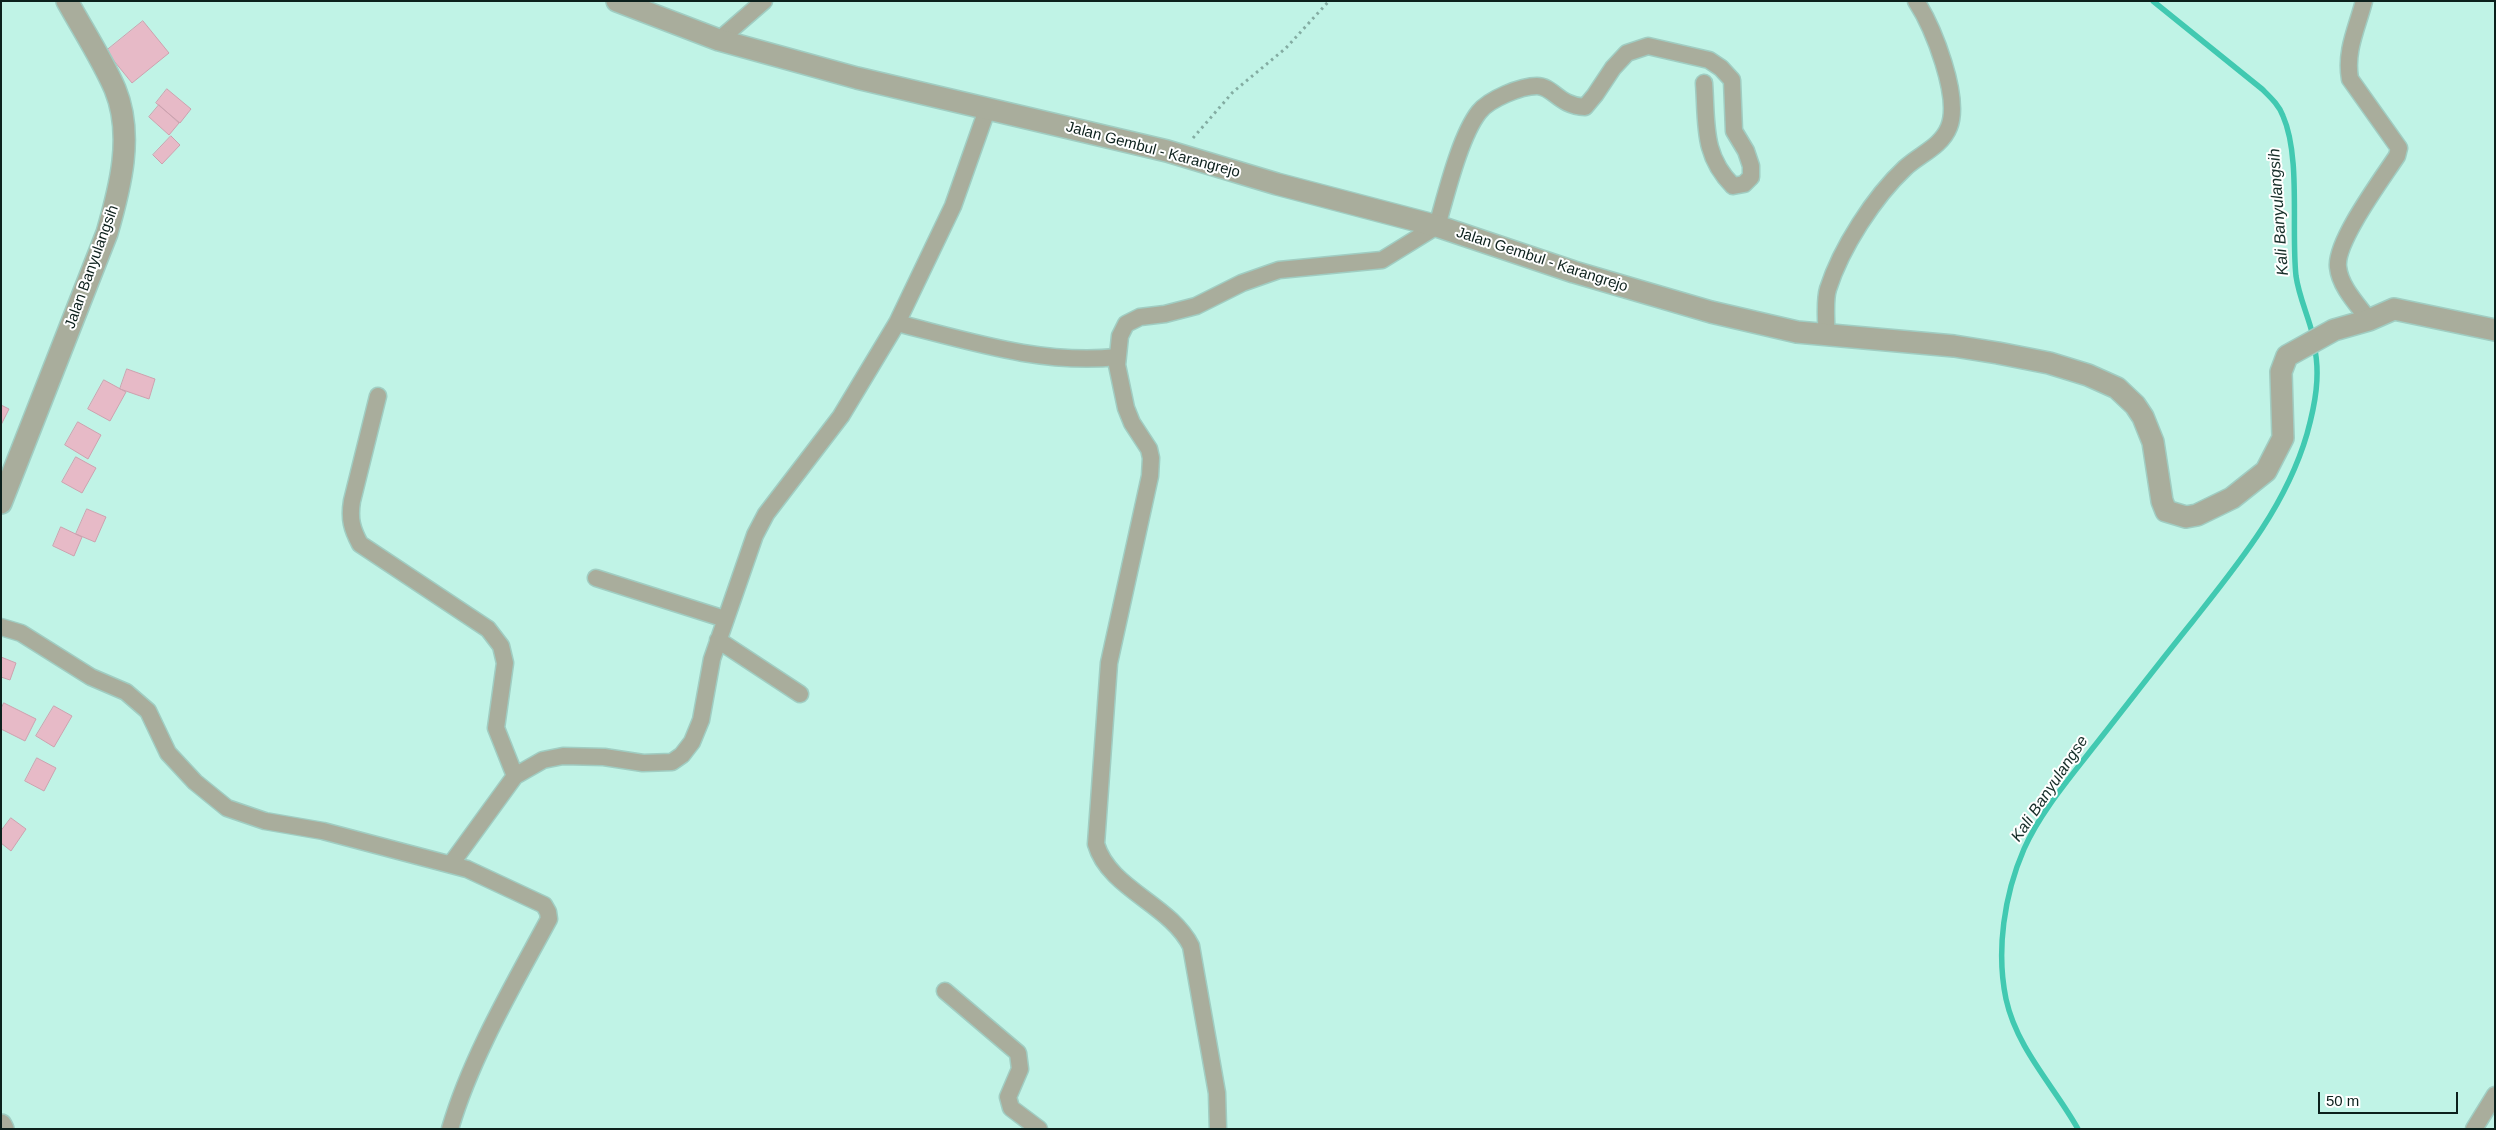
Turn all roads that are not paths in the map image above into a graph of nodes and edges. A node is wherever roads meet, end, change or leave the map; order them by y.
1 (67, 1) edge
2 (617, 1) edge
3 (764, 1) edge
4 (1916, 1) edge
5 (2364, 1) edge
6 (719, 40) junction
7 (1704, 83) dead end
8 (988, 107) junction
9 (1437, 226) junction
10 (2369, 320) junction
11 (897, 323) junction
12 (2495, 330) edge
13 (1826, 334) junction
14 (1117, 357) junction
15 (378, 396) dead end
16 (1, 503) edge
17 (596, 578) dead end
18 (725, 619) junction
19 (1, 626) edge
20 (718, 640) junction
21 (800, 694) dead end
22 (515, 776) junction
23 (451, 864) junction
24 (945, 991) dead end
25 (2495, 1095) edge
26 (1, 1125) edge
27 (4, 1129) edge
28 (450, 1129) edge
29 (1039, 1129) edge
30 (1218, 1129) edge
31 (2474, 1129) edge

1 - 16 street, Jalan Banyulangsih
2 - 6 street, Jalan Gembul - Karangrejo
3 - 6 street
4 - 13 street
5 - 10 street
6 - 8 street, Jalan Gembul - Karangrejo
7 - 9 street
8 - 9 street, Jalan Gembul - Karangrejo
8 - 11 street
9 - 13 street, Jalan Gembul - Karangrejo
9 - 14 street
10 - 12 street
10 - 13 street, Jalan Gembul - Karangrejo
11 - 14 street
11 - 18 street
14 - 30 street
15 - 22 street
17 - 18 street
18 - 20 street
19 - 23 street
20 - 21 street
20 - 22 street
22 - 23 street
23 - 28 street
24 - 29 street
25 - 31 street
26 - 27 street

